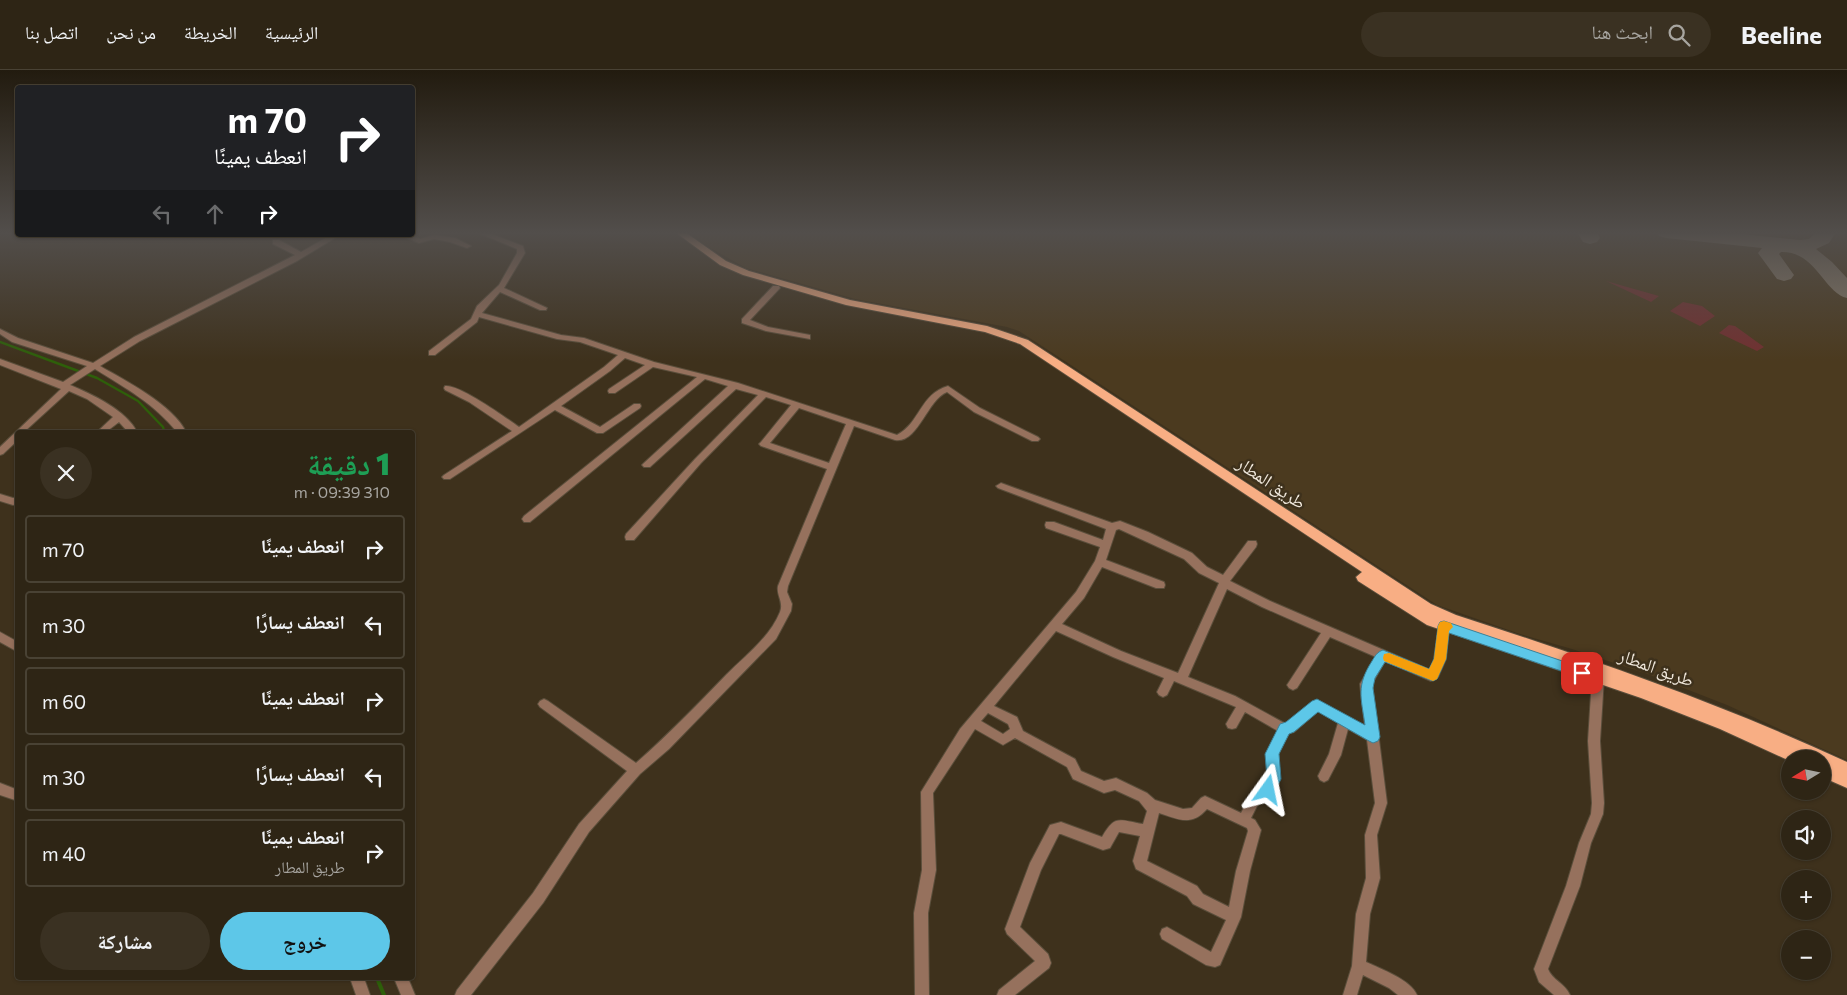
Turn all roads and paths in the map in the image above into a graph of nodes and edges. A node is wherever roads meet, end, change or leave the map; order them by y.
1 (262, 275) edge
2 (508, 275) edge
3 (734, 275) edge
4 (753, 275) edge
5 (776, 288) junction
6 (500, 289) junction
7 (543, 308) dead end
8 (477, 314) junction
9 (0, 331) edge
10 (808, 337) dead end
11 (432, 353) dead end
12 (624, 354) junction
13 (0, 362) edge
14 (652, 364) junction
15 (95, 366) junction
16 (704, 376) junction
17 (735, 385) junction
18 (64, 387) junction
19 (448, 388) dead end
20 (612, 391) dead end
21 (764, 394) junction
22 (797, 404) junction
23 (554, 406) junction
24 (638, 406) dead end
25 (119, 417) junction
26 (851, 422) junction
27 (21, 430) edge
28 (103, 430) edge
29 (131, 430) edge
30 (180, 430) edge
31 (519, 431) junction
32 (15, 436) edge
33 (1035, 439) dead end
34 (0, 452) edge
35 (647, 465) dead end
36 (831, 467) junction
37 (447, 477) dead end
38 (1001, 486) dead end
39 (0, 497) edge
40 (15, 501) edge
41 (528, 519) dead end
42 (1050, 525) dead end
43 (1112, 527) junction
44 (630, 537) dead end
45 (1106, 544) junction
46 (1252, 544) dead end
47 (1100, 562) junction
48 (1224, 582) junction
49 (1160, 585) dead end
50 (1055, 626) junction
51 (1444, 626) junction
52 (1328, 631) junction
53 (1481, 633) junction
54 (0, 636) edge
55 (15, 646) edge
56 (1383, 655) junction
57 (1176, 678) junction
58 (1598, 678) junction
59 (1293, 685) dead end
60 (1163, 692) dead end
61 (544, 704) dead end
62 (1243, 705) junction
63 (986, 707) junction
64 (973, 722) junction
65 (1344, 722) junction
66 (1232, 724) dead end
67 (1284, 728) junction
68 (1016, 731) junction
69 (1373, 737) junction
70 (1781, 750) edge
71 (1847, 769) edge
72 (636, 770) junction
73 (1831, 773) edge
74 (1324, 776) dead end
75 (1847, 781) edge
76 (0, 789) edge
77 (15, 795) edge
78 (1151, 805) junction
79 (1243, 821) junction
80 (1148, 831) junction
81 (1234, 917) junction
82 (1167, 934) dead end
83 (1358, 966) junction
84 (358, 980) edge
85 (402, 980) edge
86 (363, 995) edge
87 (408, 995) edge
88 (462, 995) edge
89 (922, 995) edge
90 (1004, 995) edge
91 (1350, 995) edge
92 (1410, 995) edge
93 (1564, 995) edge

1 - 15 street
2 - 6 street
3 - 5 main road, طريق المطار
4 - 53 main road, طريق المطار
5 - 10 street
5 - 51 main road, طريق المطار
6 - 7 street
6 - 8 street
8 - 11 street
8 - 12 street
9 - 15 street
12 - 14 street
12 - 23 street
13 - 18 street
14 - 16 street
14 - 20 street
15 - 18 street
15 - 30 street
16 - 17 street
16 - 41 street
17 - 21 street
17 - 35 street
18 - 25 street
18 - 27 street
19 - 31 street
21 - 22 street
21 - 44 street
22 - 26 street
22 - 36 street
23 - 24 street
23 - 31 street
25 - 28 street
25 - 29 street
26 - 33 street
26 - 36 street
31 - 37 street
32 - 34 street
36 - 72 street
38 - 43 street
39 - 40 street
42 - 45 street
43 - 45 street
43 - 48 street
45 - 47 street
46 - 48 street
47 - 49 street
47 - 50 street
48 - 52 street
48 - 57 street
50 - 57 street
50 - 63 street
51 - 53 main road, طريق المطار
51 - 56 street
52 - 56 street
52 - 59 street
53 - 58 main road, طريق المطار
53 - 71 main road, طريق المطار
54 - 55 street
56 - 69 street
57 - 60 street
57 - 62 street
58 - 70 main road, طريق المطار
58 - 93 street
61 - 72 street
62 - 66 street
62 - 67 street
63 - 64 street
63 - 68 street
64 - 68 street
64 - 89 street
65 - 67 street
65 - 69 street
65 - 74 street
67 - 79 street
68 - 78 street
69 - 83 street
72 - 88 street
73 - 75 main road
76 - 77 street
78 - 79 street
78 - 80 street
79 - 81 street
80 - 81 street
80 - 90 street
81 - 82 street
83 - 91 street
83 - 92 street
84 - 86 street
85 - 87 street

